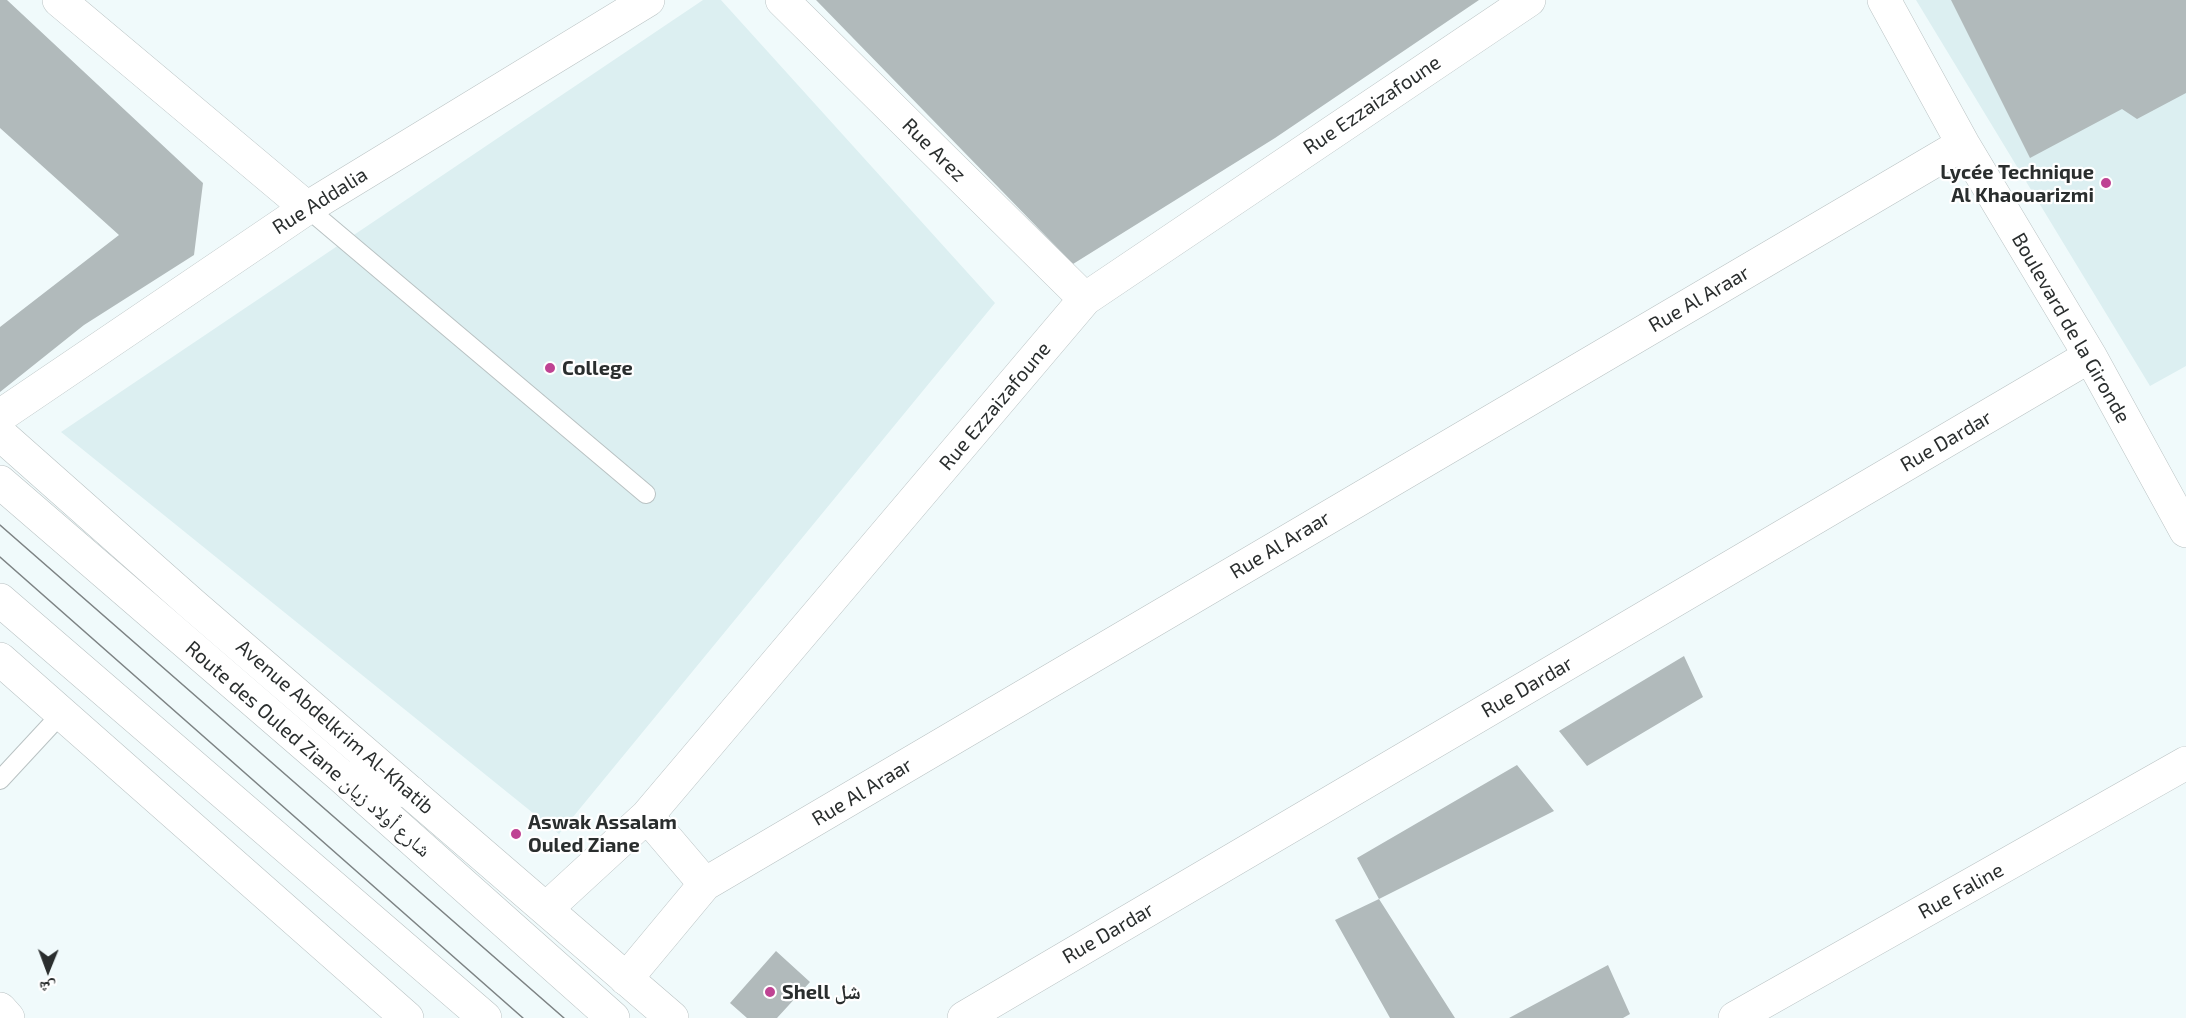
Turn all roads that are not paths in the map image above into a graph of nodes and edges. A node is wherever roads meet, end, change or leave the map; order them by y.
1 (60, 0) edge
2 (648, 0) edge
3 (782, 0) edge
4 (1528, 0) edge
5 (1884, 0) edge
6 (1963, 144) junction
7 (307, 208) junction
8 (1085, 299) junction
9 (2090, 356) junction
10 (0, 416) edge
11 (0, 434) edge
12 (0, 482) edge
13 (646, 494) dead end
14 (2186, 531) edge
15 (0, 600) edge
16 (0, 659) edge
17 (62, 713) junction
18 (2186, 763) edge
19 (341, 776) junction
20 (0, 780) edge
21 (410, 792) junction
22 (647, 816) junction
23 (705, 884) junction
24 (547, 908) junction
25 (626, 979) junction
26 (0, 1009) edge
27 (8, 1018) edge
28 (407, 1018) edge
29 (485, 1018) edge
30 (613, 1018) edge
31 (672, 1018) edge
32 (964, 1018) edge
33 (1735, 1018) edge

1 - 7 main road
2 - 7 main road, Rue Addalia
3 - 8 main road, Rue Arez
4 - 8 main road, Rue Ezzaizafoune
5 - 6 main road, Boulevard de la Gironde
6 - 9 main road, Boulevard de la Gironde
6 - 23 main road, Rue Al Araar
7 - 10 main road, Rue Addalia
7 - 13 lane
8 - 22 main road, Rue Ezzaizafoune
9 - 14 main road, Boulevard de la Gironde
9 - 32 main road, Rue Dardar
11 - 21 main road, Avenue Abdelkrim Al-Khatib
12 - 19 main road, Route des Ouled Ziane شارع أولاد زيان
15 - 29 main road
16 - 17 main road
17 - 20 lane
17 - 28 main road
18 - 33 main road, Rue Faline
19 - 21 main road
19 - 30 main road, Route des Ouled Ziane شارع أولاد زيان
21 - 24 main road, Avenue Abdelkrim Al-Khatib
22 - 23 main road
22 - 24 main road, Rue Ezzaizafoune
23 - 25 main road, Rue Al Araar
24 - 25 main road, Avenue Abdelkrim Al-Khatib
25 - 31 main road, Avenue Abdelkrim Al-Khatib
26 - 27 main road

